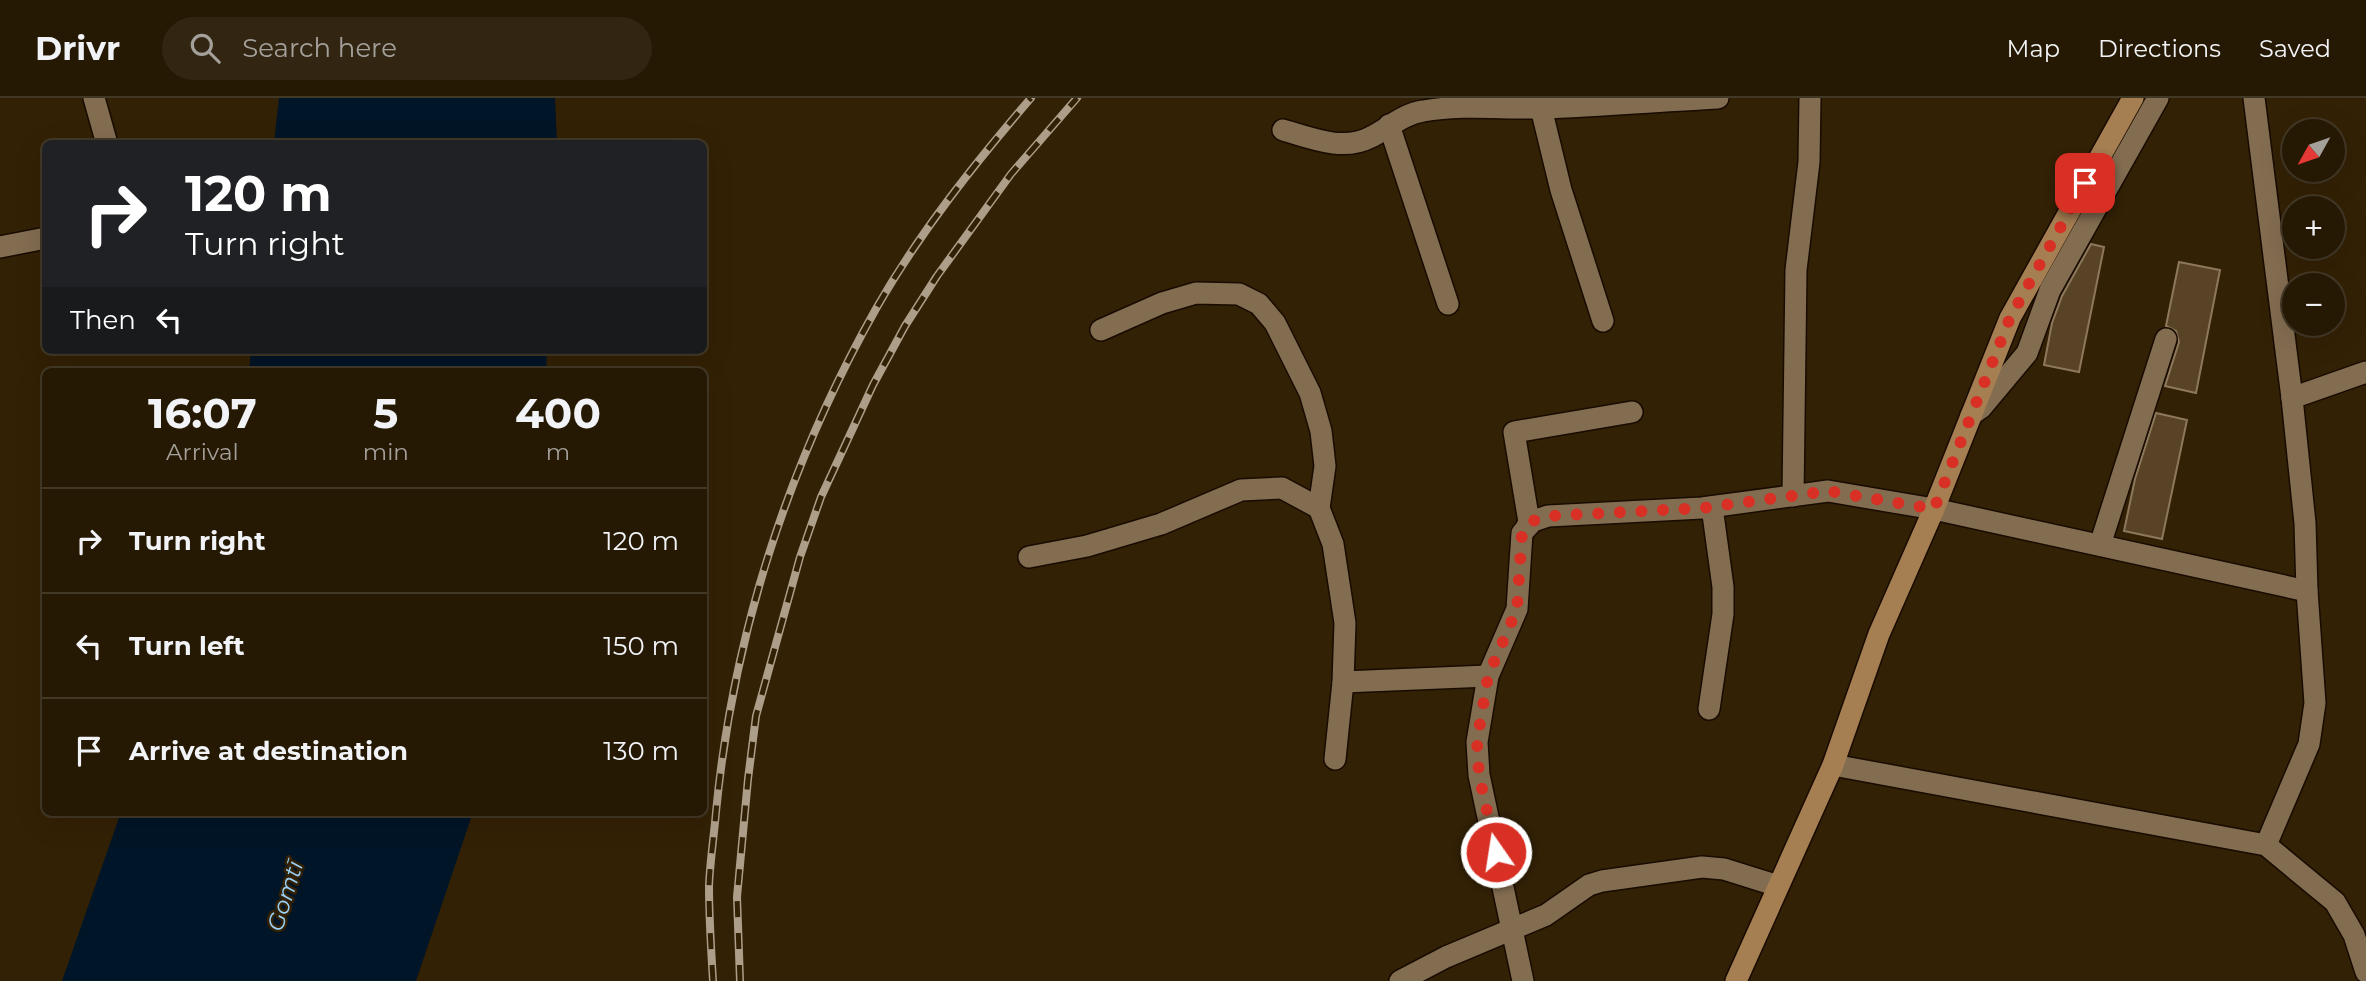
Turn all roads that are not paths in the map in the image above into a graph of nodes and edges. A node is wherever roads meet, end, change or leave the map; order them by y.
1 (94, 98) edge
2 (1718, 98) edge
3 (1810, 98) edge
4 (2133, 98) edge
5 (2158, 98) edge
6 (2254, 98) edge
7 (1541, 108) junction
8 (1389, 125) junction
9 (1283, 130) dead end
10 (106, 140) edge
11 (42, 239) edge
12 (0, 247) edge
13 (1448, 304) dead end
14 (1603, 321) dead end
15 (1101, 330) dead end
16 (2166, 340) dead end
17 (2366, 372) edge
18 (2292, 398) junction
19 (1632, 412) dead end
20 (1971, 415) junction
21 (1793, 496) junction
22 (1712, 507) junction
23 (1319, 508) junction
24 (1934, 509) junction
25 (1527, 526) junction
26 (2100, 545) junction
27 (1029, 557) dead end
28 (2307, 591) junction
29 (1488, 676) junction
30 (1343, 682) junction
31 (1709, 709) dead end
32 (1335, 759) dead end
33 (1833, 765) junction
34 (2266, 845) junction
35 (1778, 886) junction
36 (1513, 928) junction
37 (2366, 972) edge
38 (1400, 981) edge
39 (1523, 981) edge
40 (1735, 981) edge

1 - 10 street
2 - 7 street
3 - 21 street
4 - 20 street
5 - 20 street
6 - 18 street
7 - 8 street
7 - 14 street
8 - 9 street
8 - 13 street
11 - 12 street
15 - 23 street
16 - 26 street
17 - 18 street
18 - 28 street
19 - 25 street
20 - 24 street
21 - 22 street
21 - 24 street
22 - 25 street
22 - 31 street
23 - 27 street
23 - 30 street
24 - 26 street
24 - 33 street
25 - 29 street
26 - 28 street
28 - 34 street
29 - 30 street
29 - 36 street
30 - 32 street
33 - 34 street
33 - 35 street
34 - 37 street
35 - 36 street
35 - 40 street
36 - 38 street
36 - 39 street

